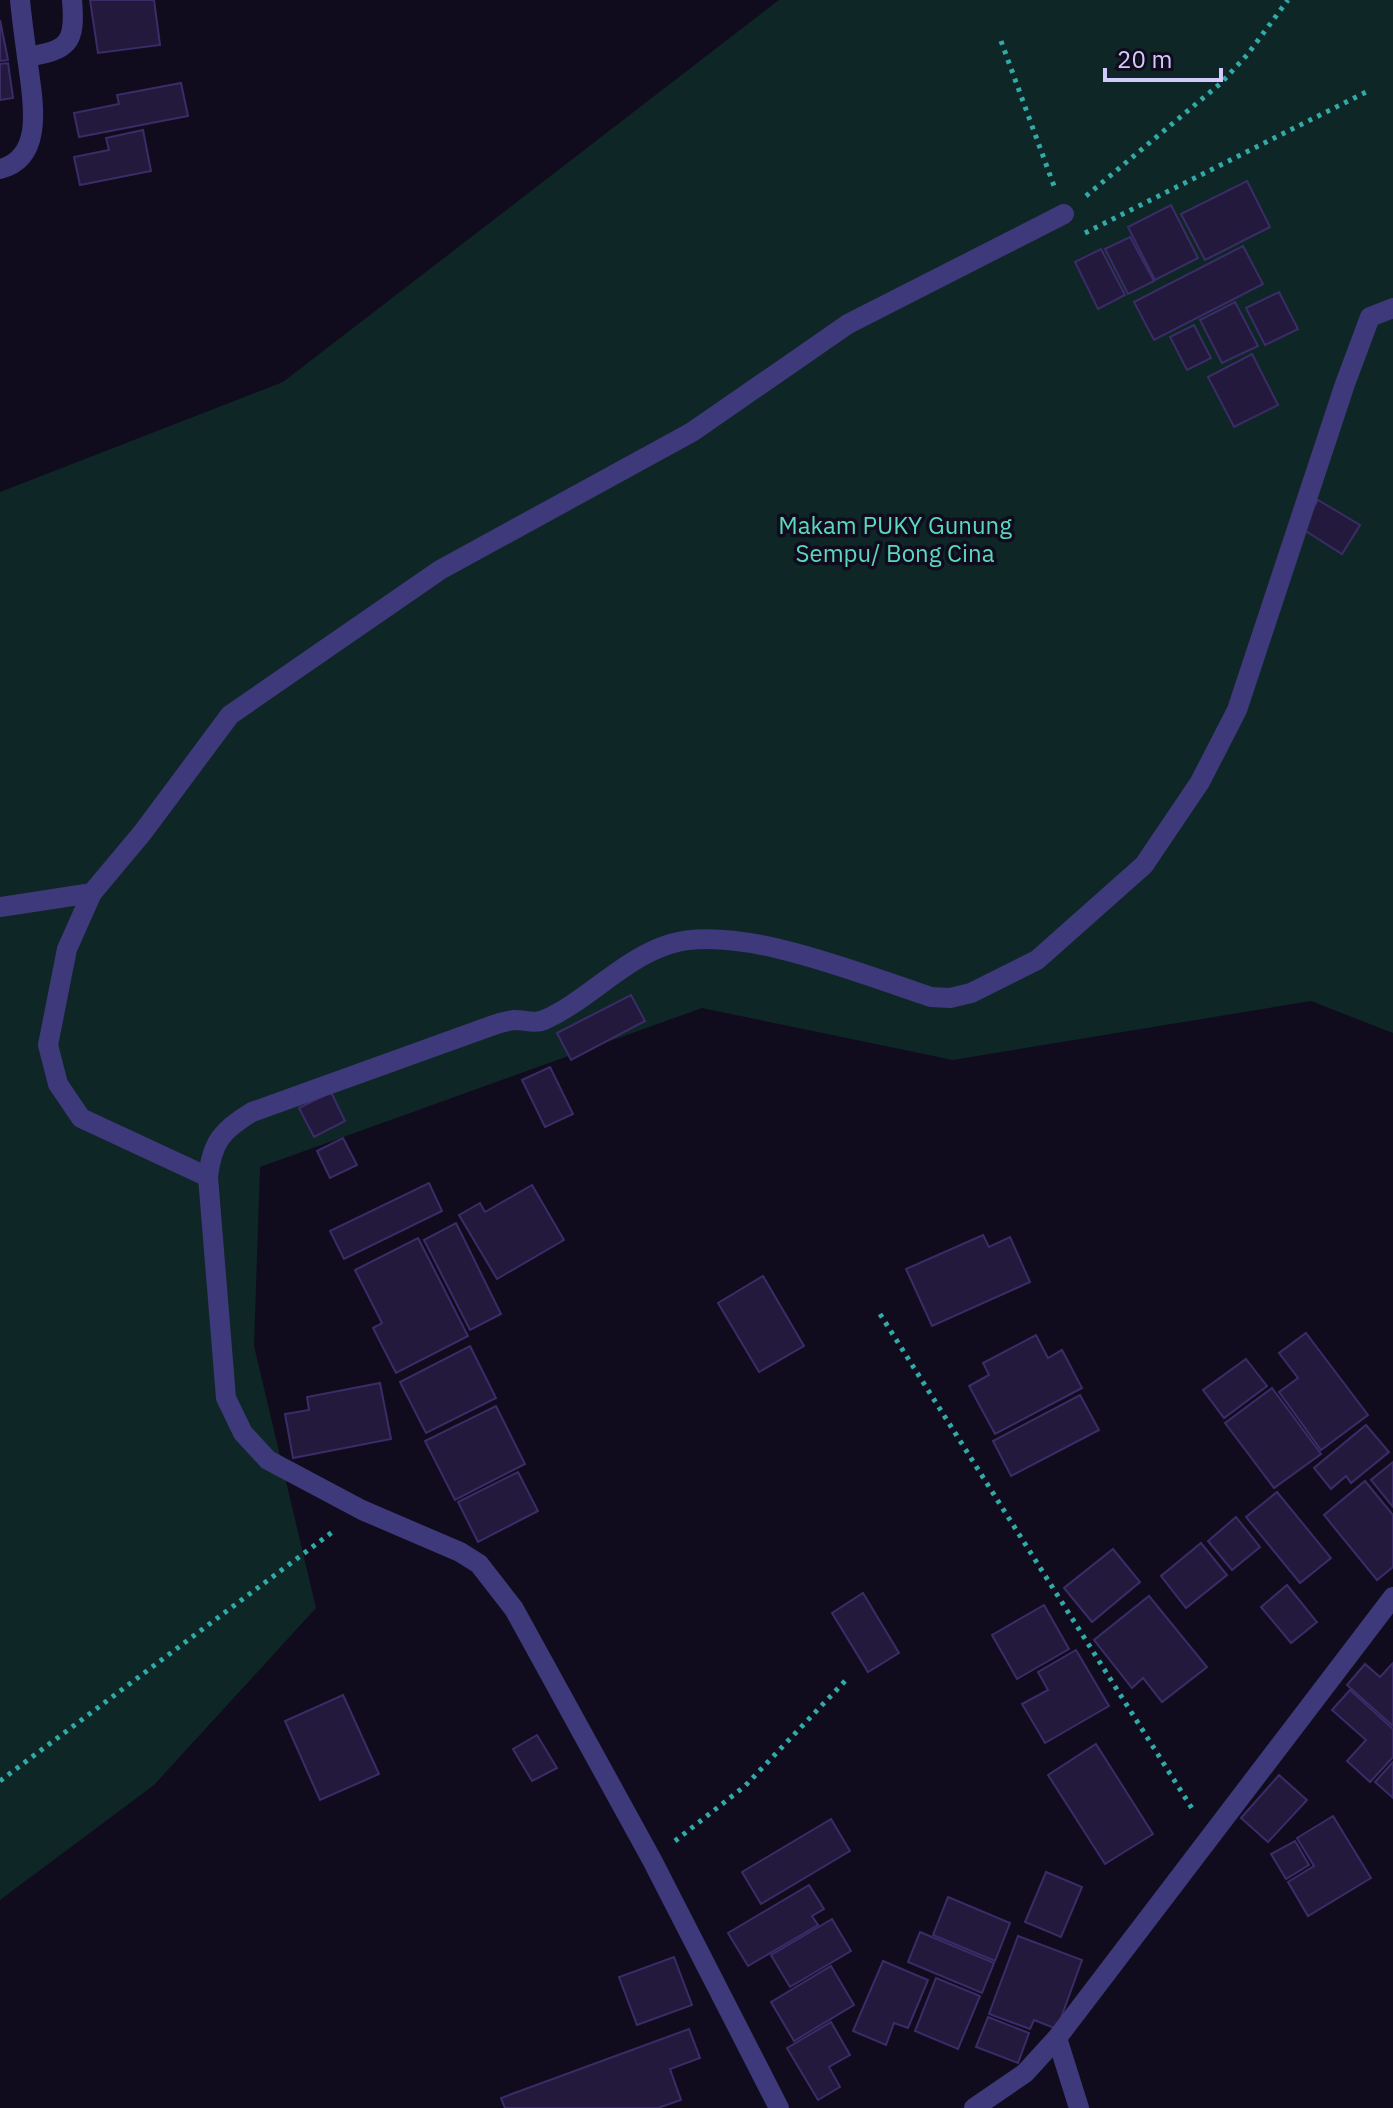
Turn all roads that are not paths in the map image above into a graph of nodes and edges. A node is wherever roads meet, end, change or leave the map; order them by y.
1 (20, 0) edge
2 (72, 0) edge
3 (27, 57) junction
4 (0, 169) edge
5 (1064, 214) road end
6 (1393, 308) edge
7 (92, 893) junction
8 (0, 907) edge
9 (208, 1177) junction
10 (1393, 1597) edge
11 (1057, 2038) junction
12 (779, 2108) edge
13 (974, 2108) edge
14 (1079, 2108) edge

1 - 3 street
2 - 3 street
3 - 4 street
5 - 7 street
6 - 9 street
7 - 8 street
7 - 9 street
9 - 12 street
10 - 11 street
11 - 13 street
11 - 14 street

